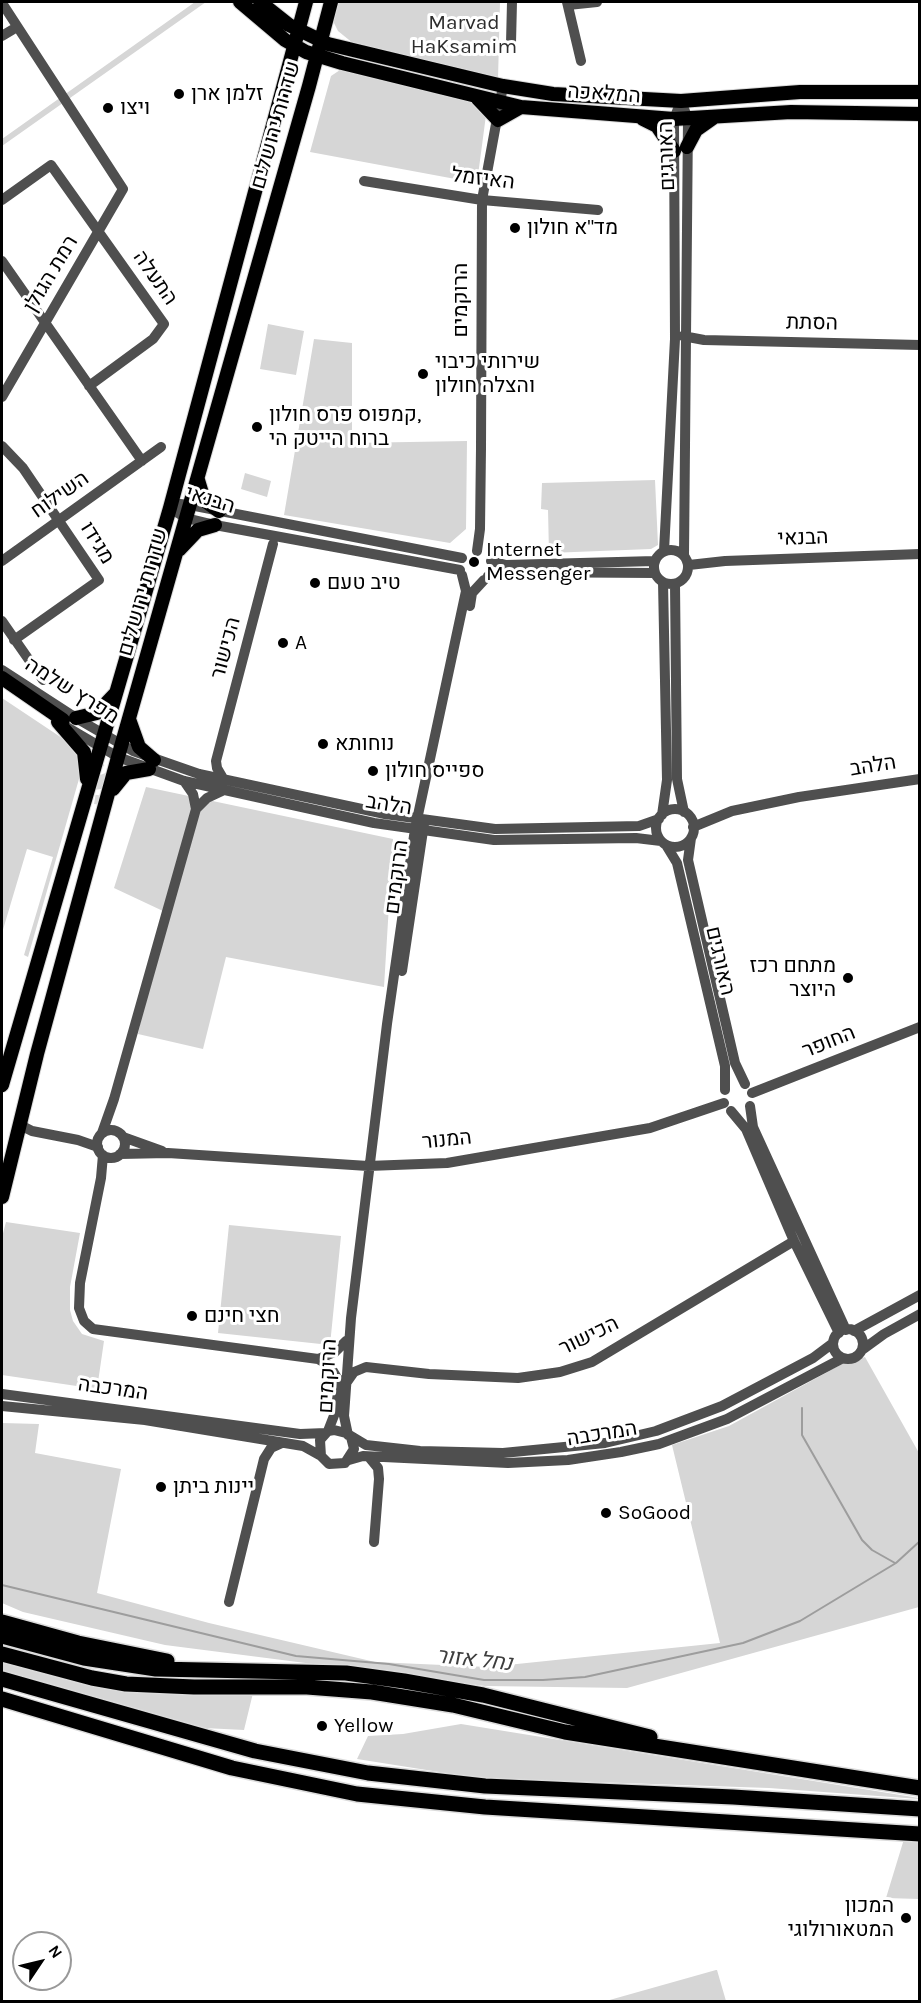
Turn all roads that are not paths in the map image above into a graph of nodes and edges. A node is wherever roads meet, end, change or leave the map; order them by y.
1 (240, 2) edge
2 (260, 2) edge
3 (306, 2) edge
4 (512, 2) edge
5 (597, 2) edge
6 (2, 3) edge
7 (567, 3) edge
8 (329, 8) edge
9 (17, 27) junction
10 (298, 30) junction
11 (2, 36) edge
12 (511, 44) dead end
13 (295, 46) junction
14 (320, 49) junction
15 (359, 53) junction
16 (581, 61) dead end
17 (342, 63) junction
18 (309, 86) junction
19 (503, 86) junction
20 (920, 92) edge
21 (476, 97) junction
22 (681, 101) junction
23 (500, 104) junction
24 (521, 107) junction
25 (920, 114) edge
26 (714, 117) junction
27 (641, 118) junction
28 (681, 119) junction
29 (498, 120) junction
30 (681, 149) junction
31 (364, 181) dead end
32 (2, 200) edge
33 (482, 200) junction
34 (598, 210) dead end
35 (99, 233) junction
36 (2, 261) edge
37 (44, 322) junction
38 (675, 323) junction
39 (688, 334) junction
40 (920, 345) edge
41 (89, 386) junction
42 (2, 397) edge
43 (2, 446) edge
44 (161, 447) dead end
45 (142, 461) junction
46 (199, 474) junction
47 (170, 508) junction
48 (188, 511) junction
49 (219, 511) junction
50 (59, 519) junction
51 (215, 525) junction
52 (265, 534) junction
53 (682, 536) junction
54 (285, 538) junction
55 (273, 544) junction
56 (477, 550) junction
57 (664, 551) junction
58 (920, 554) edge
59 (175, 556) junction
60 (462, 558) junction
61 (686, 560) junction
62 (2, 561) edge
63 (491, 561) junction
64 (655, 561) junction
65 (704, 563) junction
66 (461, 572) junction
67 (655, 573) junction
68 (486, 578) junction
69 (663, 582) junction
70 (675, 584) junction
71 (2, 621) edge
72 (14, 640) junction
73 (2, 670) edge
74 (2, 678) edge
75 (43, 680) dead end
76 (121, 682) junction
77 (2, 686) edge
78 (129, 719) junction
79 (66, 720) junction
80 (102, 741) junction
81 (120, 751) junction
82 (216, 761) junction
83 (152, 764) junction
84 (199, 774) junction
85 (920, 779) edge
86 (184, 781) junction
87 (223, 786) junction
88 (86, 803) junction
89 (424, 804) junction
90 (196, 809) junction
91 (102, 811) junction
92 (684, 812) junction
93 (661, 817) junction
94 (395, 821) junction
95 (420, 824) junction
96 (439, 827) junction
97 (692, 832) junction
98 (663, 843) junction
99 (416, 846) junction
100 (920, 1027) edge
101 (2, 1085) edge
102 (748, 1089) junction
103 (725, 1090) junction
104 (114, 1099) junction
105 (750, 1106) junction
106 (728, 1107) junction
107 (20, 1120) junction
108 (32, 1131) junction
109 (120, 1134) junction
110 (13, 1145) junction
111 (105, 1147) junction
112 (168, 1153) junction
113 (368, 1166) junction
114 (2, 1197) edge
115 (794, 1241) junction
116 (920, 1295) edge
117 (920, 1314) edge
118 (843, 1334) junction
119 (348, 1344) junction
120 (862, 1350) junction
121 (843, 1358) junction
122 (318, 1359) junction
123 (376, 1367) junction
124 (343, 1383) junction
125 (2, 1403) edge
126 (327, 1432) junction
127 (349, 1436) junction
128 (250, 1437) junction
129 (282, 1443) junction
130 (321, 1456) junction
131 (369, 1456) junction
132 (400, 1458) junction
133 (264, 1459) junction
134 (349, 1460) junction
135 (379, 1479) junction
136 (374, 1542) dead end
137 (229, 1602) dead end
138 (2, 1622) edge
139 (2, 1636) edge
140 (2, 1654) edge
141 (247, 1670) junction
142 (2, 1679) edge
143 (2, 1699) edge
144 (737, 1759) junction
145 (920, 1788) edge
146 (920, 1809) edge
147 (841, 1828) junction
148 (920, 1828) edge
149 (920, 1834) edge

1 - 13 main road, המלאכה
2 - 10 main road, המלאכה
3 - 10 main road, שדרות ירושלים
4 - 12 street
5 - 7 street
6 - 9 street
7 - 16 street
8 - 14 main road, שדרות ירושלים
8 - 15 main road
9 - 11 street
9 - 35 street, רמת הגולן
10 - 13 main road, שדרות ירושלים
10 - 14 main road, המלאכה
13 - 14 main road, המלאכה
13 - 47 main road, שדרות ירושלים
14 - 15 main road, המלאכה
14 - 17 main road, המלאכה
14 - 18 main road, שדרות ירושלים
15 - 19 main road, המלאכה
17 - 18 main road
17 - 21 main road, המלאכה
18 - 46 main road, שדרות ירושלים
19 - 22 main road, המלאכה
19 - 23 street, הרוקמים
20 - 22 main road, המלאכה
21 - 23 main road, המלאכה
21 - 29 main road
22 - 28 street, האורגים
23 - 24 main road, המלאכה
23 - 29 street, הרוקמים
24 - 27 main road, המלאכה
24 - 29 main road
25 - 26 main road, המלאכה
26 - 28 main road, המלאכה
26 - 30 main road
27 - 28 main road, המלאכה
27 - 30 main road
28 - 30 street, האורגים
29 - 33 street, הרוקמים
30 - 38 street, האורגים
30 - 39 street, האורגים
31 - 33 street, האיזמל
32 - 35 street
33 - 34 street, האיזמל
33 - 56 street, הרוקמים
35 - 37 street, רמת הגולן
35 - 41 street, התעלה
36 - 37 street
37 - 41 street
37 - 42 street, רמת הגולן
38 - 39 street
38 - 57 street, האורגים
39 - 40 street, הסתת
39 - 53 street, האורגים
41 - 45 street
43 - 50 street, מגידו
44 - 45 street, השילוח
45 - 50 street, השילוח
46 - 48 main road, שדרות ירושלים
46 - 49 main road
47 - 48 street, הבנאי
47 - 76 main road, שדרות ירושלים
48 - 49 street, הבנאי
48 - 51 street, הבנאי
48 - 59 main road, שדרות ירושלים
49 - 60 street, הבנאי
50 - 62 street, השילוח
50 - 72 street, מגידו
51 - 52 street, הבנאי
51 - 59 main road
52 - 54 street, הבנאי
52 - 55 street
53 - 61 street, האורגים
53 - 65 street
54 - 55 street
54 - 66 street, הבנאי
55 - 82 street, הכישור
56 - 60 street
56 - 63 street
57 - 61 street
57 - 64 street
58 - 65 street, הבנאי
59 - 78 main road, שדרות ירושלים
60 - 66 street
61 - 65 street, הבנאי
61 - 70 street
63 - 64 street
63 - 68 street
64 - 67 street
66 - 68 street
66 - 89 street, הרוקמים
67 - 68 street
67 - 69 street
68 - 89 street, הרוקמים
69 - 70 street
69 - 93 street
70 - 92 street
71 - 72 street
72 - 75 street
73 - 79 street, מפרץ שלמה
74 - 79 main road
76 - 79 main road
76 - 80 main road, שדרות ירושלים
77 - 79 street, מפרץ שלמה
78 - 81 main road, שדרות ירושלים
78 - 83 main road
79 - 80 street, מפרץ שלמה
79 - 80 street, מפרץ שלמה
79 - 88 main road
80 - 81 street, מפרץ שלמה
80 - 88 main road, שדרות ירושלים
81 - 83 street, הלהב
81 - 91 main road, שדרות ירושלים
82 - 84 street
82 - 87 street
83 - 84 street, הלהב
83 - 86 street, הלהב
83 - 91 main road
84 - 87 street, הלהב
85 - 97 street, הלהב
86 - 87 street, הלהב
86 - 90 street
87 - 90 street
87 - 94 street, הלהב
88 - 101 main road, שדרות ירושלים
89 - 94 street
89 - 95 street, הרוקמים
89 - 96 street
90 - 104 street
91 - 107 main road, שדרות ירושלים
92 - 93 street
92 - 97 street
93 - 96 street, הלהב
93 - 98 street
94 - 95 street, הלהב
94 - 99 street
95 - 96 street, הלהב
95 - 99 street, הרוקמים
96 - 98 street, הלהב
96 - 99 street
97 - 98 street
97 - 102 street, האורגים
98 - 103 street, האורגים
99 - 113 street, הרוקמים
100 - 102 street, החופר
102 - 103 street
102 - 105 street
103 - 106 street
104 - 109 street
104 - 111 street
105 - 106 street
105 - 118 street
106 - 113 street, המנור
106 - 115 street
107 - 108 street
107 - 110 main road, שדרות ירושלים
108 - 110 street
108 - 111 street, המנור
109 - 111 street
109 - 111 street
109 - 112 street, המנור
110 - 114 main road, שדרות ירושלים
111 - 112 street, המנור
111 - 122 street
112 - 113 street, המנור
113 - 119 street, הרוקמים
115 - 118 street
115 - 123 street, הכישור
116 - 118 street, המרכבה
117 - 120 street
118 - 120 street
118 - 121 street
118 - 127 street, המרכבה
119 - 122 street
119 - 123 street, הכישור
119 - 124 street, הרוקמים
120 - 121 street
121 - 132 street, המרכבה
122 - 124 street
123 - 124 street
124 - 126 street, הרוקמים
124 - 127 street, הרוקמים
125 - 126 street, המרכבה
125 - 128 street, המרכבה
126 - 127 street
126 - 130 street
127 - 134 street
128 - 129 street, המרכבה
128 - 133 street
129 - 130 street, המרכבה
129 - 133 street
130 - 134 street
131 - 132 street, המרכבה
131 - 134 street, המרכבה
131 - 135 street
132 - 135 street
133 - 137 street
135 - 136 street
138 - 141 highway
139 - 141 highway
140 - 144 highway
141 - 144 highway
142 - 146 highway
143 - 147 highway
144 - 145 highway
147 - 148 highway
147 - 149 highway

